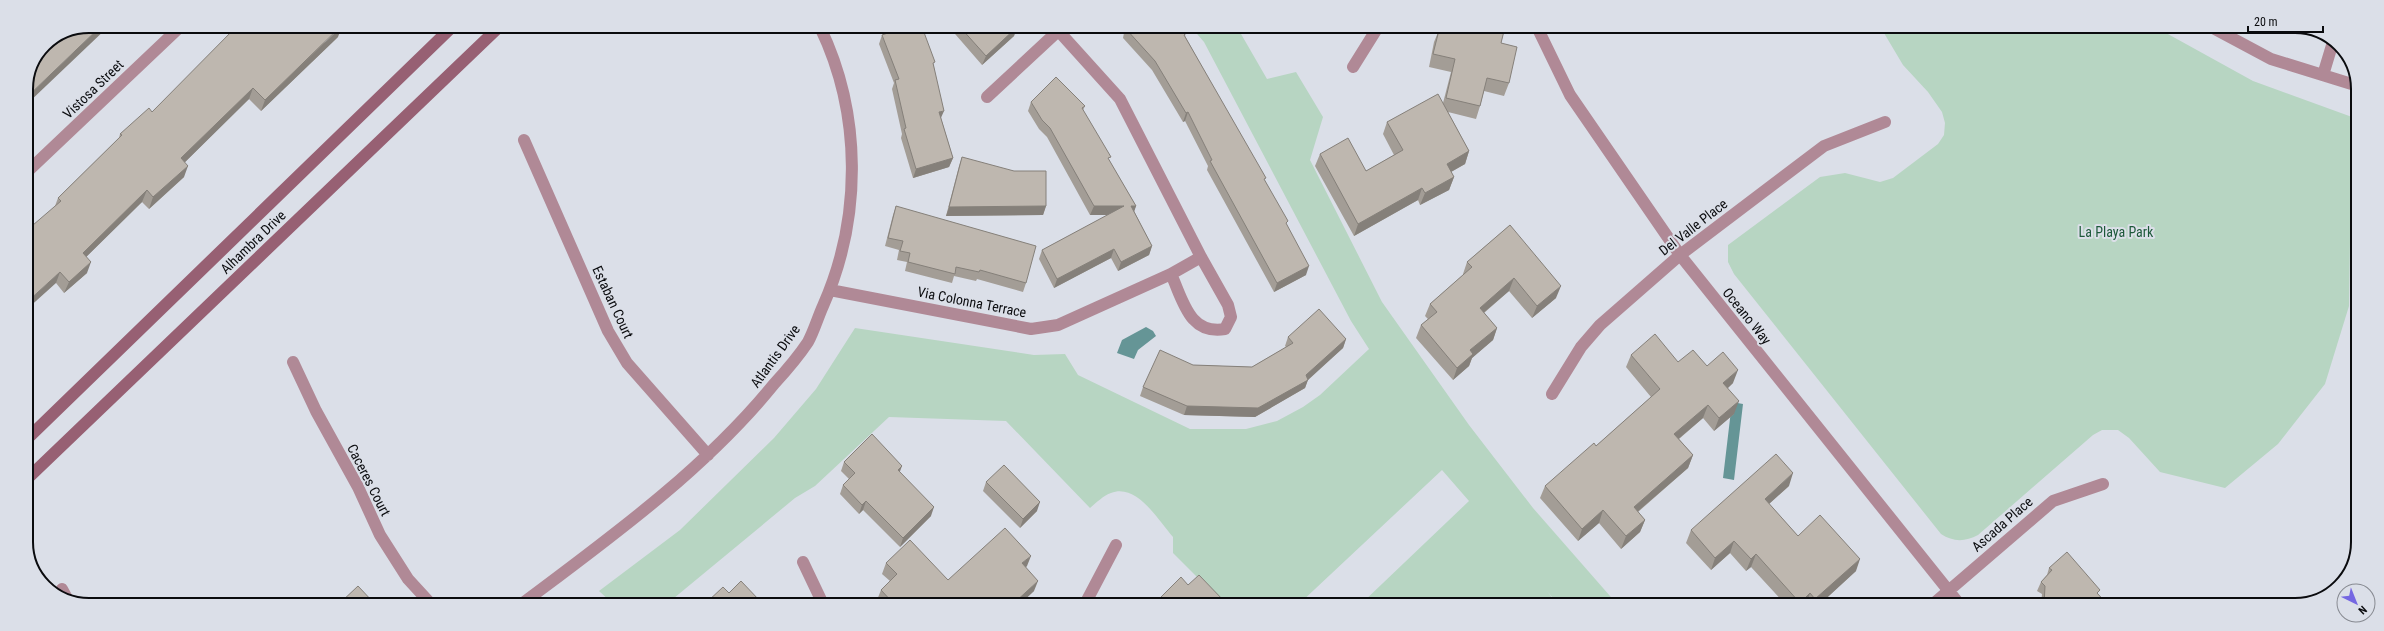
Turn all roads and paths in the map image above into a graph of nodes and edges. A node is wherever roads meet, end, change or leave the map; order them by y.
1 (174, 33) edge
2 (446, 33) edge
3 (493, 33) edge
4 (822, 33) edge
5 (1052, 33) edge
6 (1060, 33) edge
7 (1374, 33) edge
8 (1540, 33) edge
9 (2222, 33) edge
10 (2332, 47) edge
11 (1353, 68) dead end
12 (2323, 75) junction
13 (2351, 84) edge
14 (987, 97) dead end
15 (1885, 122) dead end
16 (524, 140) dead end
17 (33, 166) edge
18 (1680, 254) junction
19 (1201, 257) junction
20 (1170, 274) junction
21 (830, 290) junction
22 (293, 362) dead end
23 (1552, 394) dead end
24 (33, 433) edge
25 (708, 455) junction
26 (33, 473) edge
27 (2103, 484) dead end
28 (1116, 544) dead end
29 (803, 562) dead end
30 (1948, 590) junction
31 (425, 598) edge
32 (530, 598) edge
33 (820, 598) edge
34 (1088, 598) edge
35 (1939, 598) edge
36 (1954, 598) edge

1 - 17 street, Vistosa Street
2 - 24 main road, Alhambra Drive
3 - 26 main road, Alhambra Drive
4 - 21 street, Atlantis Drive
5 - 14 street
6 - 19 street
7 - 11 street
8 - 18 street, Oceano Way
9 - 12 street
10 - 12 street
12 - 13 street
15 - 18 street, Del Valle Place
16 - 25 street, Estaban Court
18 - 23 street, Del Valle Place
18 - 30 street, Oceano Way
19 - 20 street, Via Colonna Terrace
19 - 20 street
20 - 21 street, Via Colonna Terrace
21 - 25 street, Atlantis Drive
22 - 31 street, Caceres Court
25 - 32 street, Atlantis Drive
27 - 30 street, Ascada Place
28 - 34 street
29 - 33 street
30 - 35 street, Ascada Place
30 - 36 street, Oceano Way

